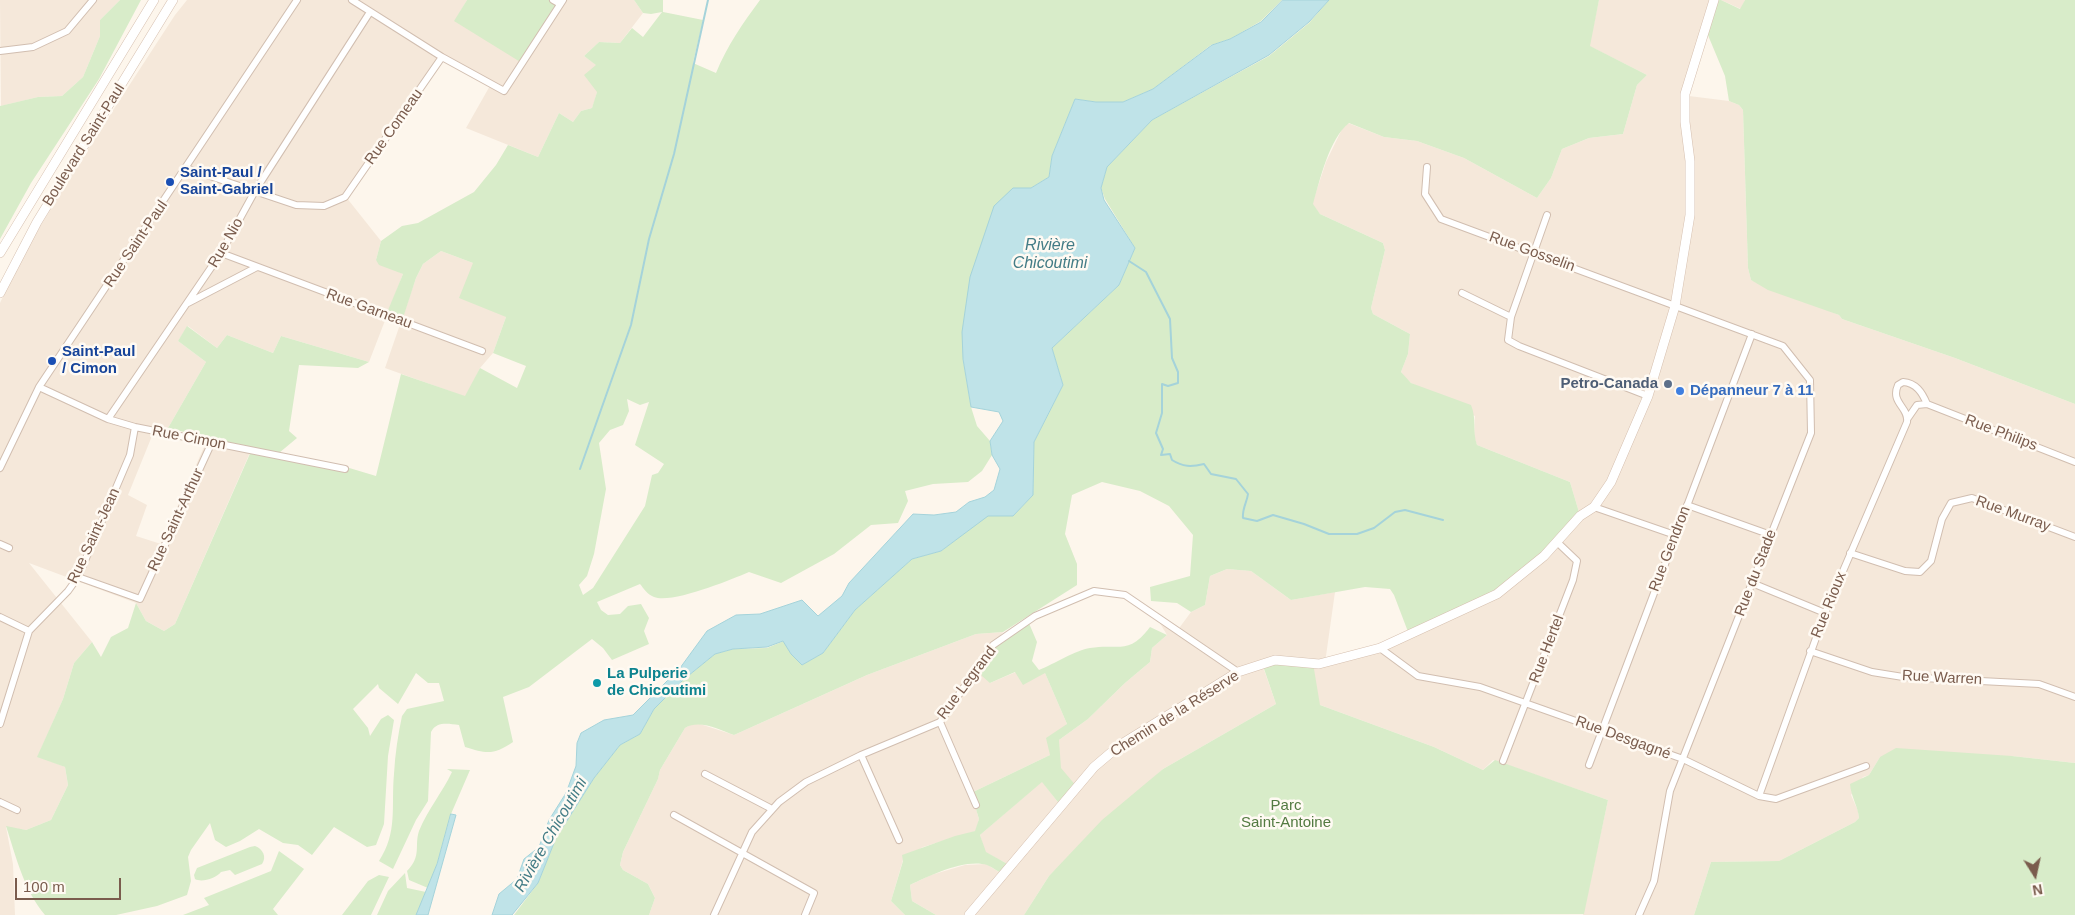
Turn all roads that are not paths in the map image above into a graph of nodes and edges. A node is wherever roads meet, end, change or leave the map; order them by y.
1 (93, 0) edge
2 (154, 0) edge
3 (173, 0) edge
4 (297, 0) edge
5 (352, 0) edge
6 (553, 0) edge
7 (1714, 0) edge
8 (561, 2) edge
9 (370, 12) junction
10 (0, 51) edge
11 (442, 57) junction
12 (1427, 167) dead end
13 (186, 168) junction
14 (255, 192) junction
15 (1547, 215) dead end
16 (0, 253) edge
17 (1534, 253) junction
18 (221, 254) junction
19 (257, 267) junction
20 (0, 293) edge
21 (1462, 293) dead end
22 (187, 303) junction
23 (1675, 306) junction
24 (1510, 317) junction
25 (1752, 334) junction
26 (482, 350) dead end
27 (39, 387) junction
28 (1648, 396) junction
29 (1927, 404) junction
30 (1908, 418) junction
31 (108, 419) junction
32 (135, 427) junction
33 (212, 442) junction
34 (2075, 462) edge
35 (0, 468) edge
36 (345, 469) dead end
37 (1687, 505) junction
38 (1594, 507) junction
39 (1675, 535) junction
40 (1771, 535) junction
41 (2075, 537) edge
42 (1557, 542) junction
43 (0, 544) edge
44 (8, 548) dead end
45 (1850, 553) junction
46 (78, 577) junction
47 (1752, 583) junction
48 (1825, 613) junction
49 (0, 617) edge
50 (29, 631) junction
51 (1380, 648) junction
52 (1810, 651) junction
53 (1238, 672) junction
54 (2075, 697) edge
55 (1526, 703) junction
56 (940, 722) junction
57 (0, 724) edge
58 (1602, 730) junction
59 (860, 755) junction
60 (1683, 759) junction
61 (1503, 761) dead end
62 (1589, 765) dead end
63 (1866, 766) dead end
64 (704, 774) dead end
65 (1759, 796) junction
66 (0, 802) edge
67 (976, 805) dead end
68 (772, 809) junction
69 (17, 810) dead end
70 (674, 815) dead end
71 (899, 840) dead end
72 (742, 853) junction
73 (714, 915) edge
74 (805, 915) edge
75 (969, 915) edge
76 (1639, 915) edge

1 - 10 street
2 - 16 street, Boulevard Saint-Paul
3 - 20 street, Boulevard Saint-Paul
4 - 13 street, Rue Saint-Paul
5 - 9 street
6 - 8 street
7 - 23 street, Chemin de la Réserve
8 - 11 street
9 - 11 street
9 - 14 street, Rue Nio
11 - 14 street, Rue Comeau
12 - 17 street, Rue Gosselin
13 - 14 street
13 - 27 street, Rue Saint-Paul
14 - 18 street, Rue Nio
15 - 17 street
17 - 23 street, Rue Gosselin
17 - 24 street
18 - 19 street, Rue Garneau
18 - 22 street, Rue Nio
19 - 22 street
19 - 26 street, Rue Garneau
21 - 24 street
22 - 31 street, Rue Nio
23 - 25 street, Rue du Stade
23 - 28 street, Chemin de la Réserve
24 - 28 street
25 - 37 street, Rue Gendron
25 - 40 street, Rue du Stade
27 - 31 street, Rue Cimon
27 - 35 street, Rue Saint-Paul
28 - 38 street, Chemin de la Réserve
29 - 30 street, Rue Rioux
29 - 30 street
29 - 34 street, Rue Philips
30 - 45 street, Rue Rioux
31 - 32 street, Rue Cimon
32 - 33 street, Rue Cimon
32 - 46 street, Rue Saint-Jean
33 - 36 street, Rue Cimon
33 - 46 street, Rue Saint-Arthur
37 - 39 street, Rue Gendron
37 - 40 street
38 - 39 street
38 - 42 street, Chemin de la Réserve
39 - 58 street, Rue Gendron
40 - 47 street, Rue du Stade
41 - 45 street, Rue Murray
42 - 51 street, Chemin de la Réserve
42 - 55 street, Rue Hertel
43 - 44 street
45 - 48 street, Rue Rioux
46 - 50 street, Rue Saint-Jean
47 - 48 street
47 - 60 street, Rue du Stade
48 - 52 street, Rue Rioux
49 - 50 street
50 - 57 street
51 - 53 street, Chemin de la Réserve
51 - 55 street, Rue Desgagné
52 - 54 street, Rue Warren
52 - 65 street, Rue Rioux
53 - 56 street, Rue Legrand
53 - 75 street, Chemin de la Réserve
55 - 58 street, Rue Desgagné
55 - 61 street, Rue Hertel
56 - 59 street, Rue Legrand
56 - 67 street
58 - 60 street, Rue Desgagné
58 - 62 street, Rue Gendron
59 - 68 street, Rue Legrand
59 - 71 street
60 - 65 street, Rue Desgagné
60 - 76 street, Rue du Stade
63 - 65 street, Rue Desgagné
64 - 68 street
66 - 69 street
68 - 72 street, Rue Legrand
70 - 72 street
72 - 73 street, Rue Legrand
72 - 74 street

